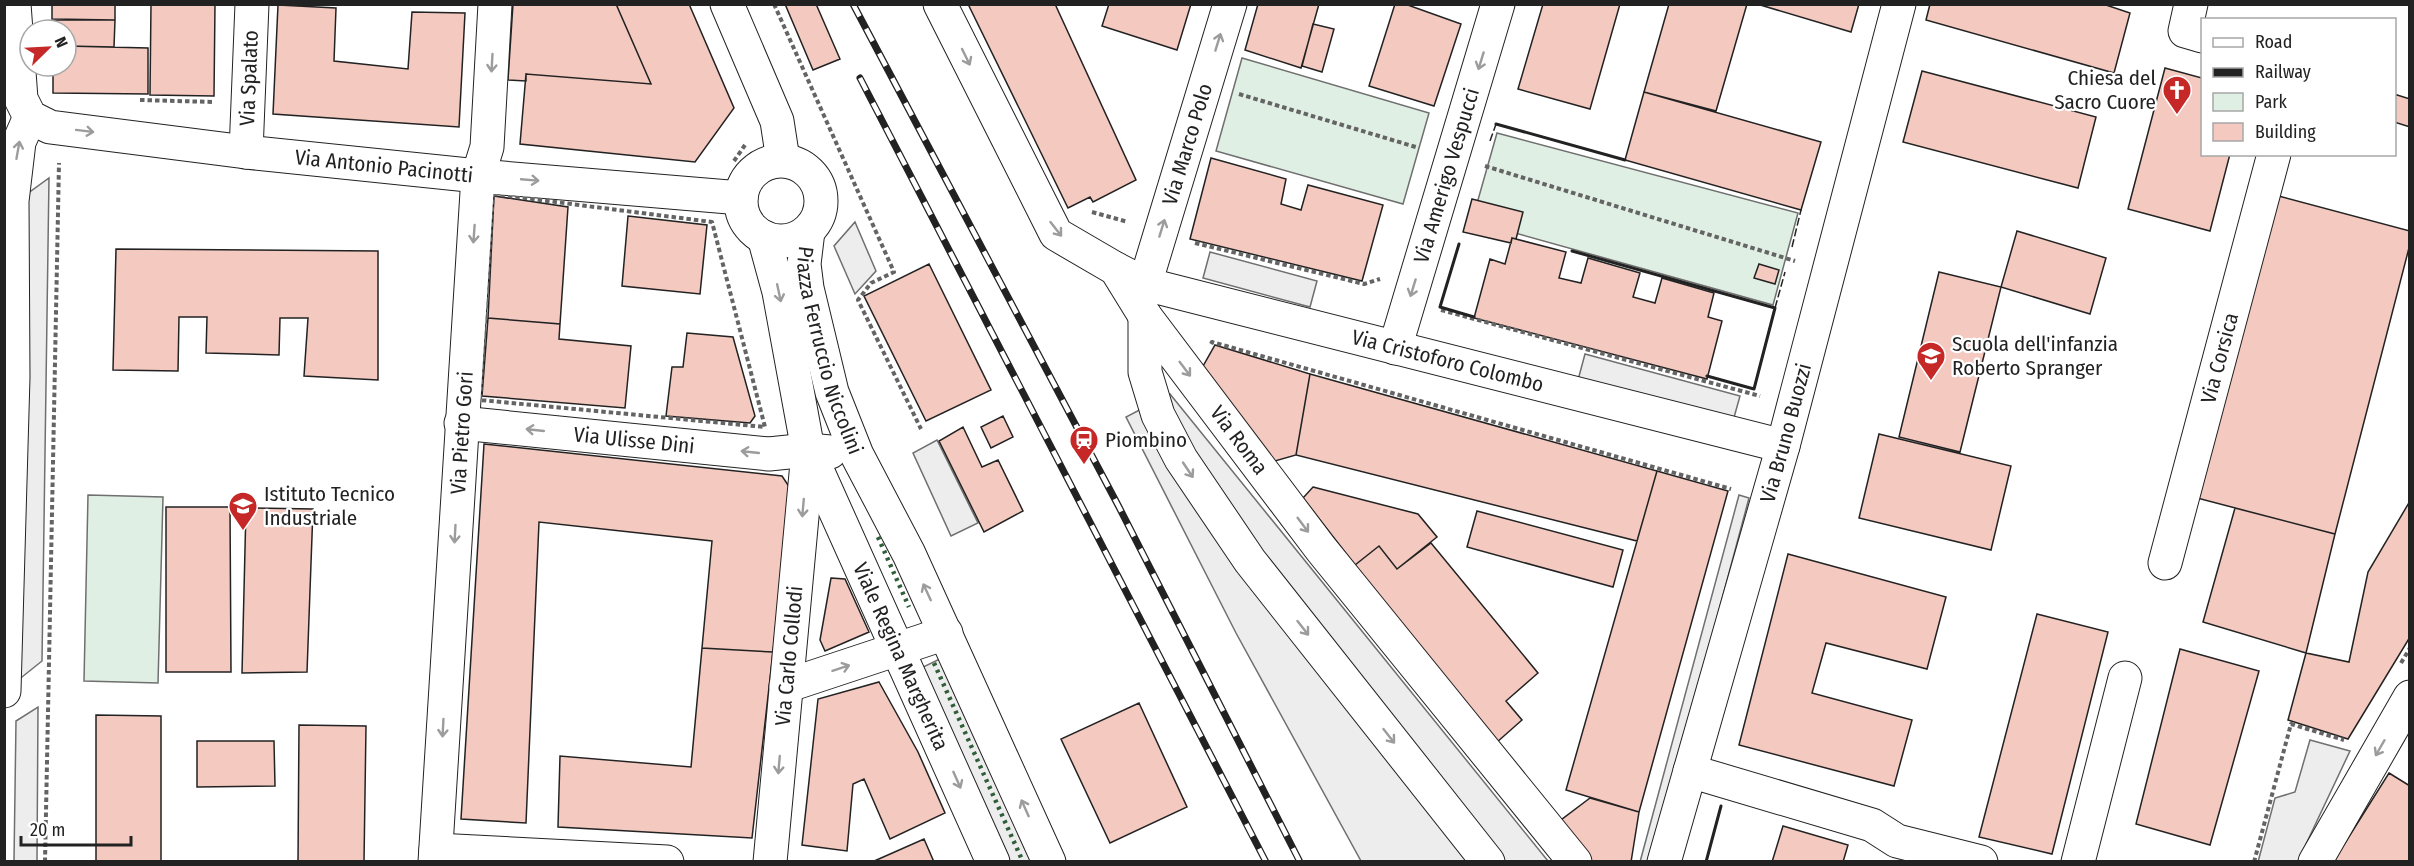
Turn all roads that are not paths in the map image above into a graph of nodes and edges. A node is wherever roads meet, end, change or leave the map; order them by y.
1 (252, 4) edge
2 (495, 4) edge
3 (727, 4) edge
4 (940, 4) edge
5 (1230, 4) edge
6 (1498, 4) edge
7 (1899, 4) edge
8 (11, 8) edge
9 (30, 117) junction
10 (246, 152) junction
11 (2273, 156) edge
12 (783, 160) junction
13 (485, 185) junction
14 (741, 198) junction
15 (808, 231) junction
16 (764, 237) junction
17 (1116, 269) junction
18 (1145, 284) junction
19 (1145, 316) junction
20 (1395, 348) junction
21 (9, 377) edge
22 (461, 423) junction
23 (1783, 446) junction
24 (808, 450) junction
25 (857, 455) junction
26 (2165, 563) dead end
27 (946, 633) junction
28 (899, 650) junction
29 (2125, 678) dead end
30 (2404, 682) edge
31 (786, 686) junction
32 (4, 691) edge
33 (1690, 771) junction
34 (436, 856) edge
35 (667, 861) edge
36 (770, 861) edge
37 (993, 861) edge
38 (1049, 861) edge
39 (1488, 861) edge
40 (1575, 861) edge
41 (1664, 861) edge
42 (1981, 861) edge
43 (2078, 861) edge
44 (2315, 861) edge

1 - 10 street, Via Spalato
2 -> 13 street, Via Pietro Gori
3 - 12 street
4 -> 17 street, Via Roma
18 -> 5 street, Via Marco Polo
6 -> 20 street, Via Amerigo Vespucci
7 - 23 street, Via Bruno Buozzi
8 - 9 street
9 -> 10 street, Via Antonio Pacinotti
21 -> 9 street
10 - 13 street, Via Antonio Pacinotti
11 - 26 street, Via Corsica
12 - 14 street
12 - 15 street, Piazza Ferruccio Niccolini
13 -> 14 street, Via Antonio Pacinotti
13 -> 22 street, Via Pietro Gori
14 - 16 street, Piazza Ferruccio Niccolini
15 - 16 street, Piazza Ferruccio Niccolini
15 - 25 street, Piazza Ferruccio Niccolini
16 -> 24 street, Piazza Ferruccio Niccolini
17 - 18 street, Via Cristoforo Colombo
17 - 19 street, Via Roma
18 - 20 street, Via Cristoforo Colombo
19 -> 39 street
19 -> 40 street, Via Roma
20 - 23 street, Via Cristoforo Colombo
21 - 32 street
24 -> 22 street, Via Ulisse Dini
22 -> 34 street, Via Pietro Gori
23 - 33 street, Via Bruno Buozzi
24 - 25 street, Piazza Ferruccio Niccolini
24 - 28 street, Viale Regina Margherita
24 -> 31 street, Via Carlo Collodi
27 -> 25 street
27 - 28 street
38 -> 27 street
31 -> 28 street
28 -> 37 street, Viale Regina Margherita
29 - 43 street
30 -> 44 street
31 -> 36 street, Via Carlo Collodi
33 - 41 street, Via Bruno Buozzi
33 - 42 street
34 - 35 street

